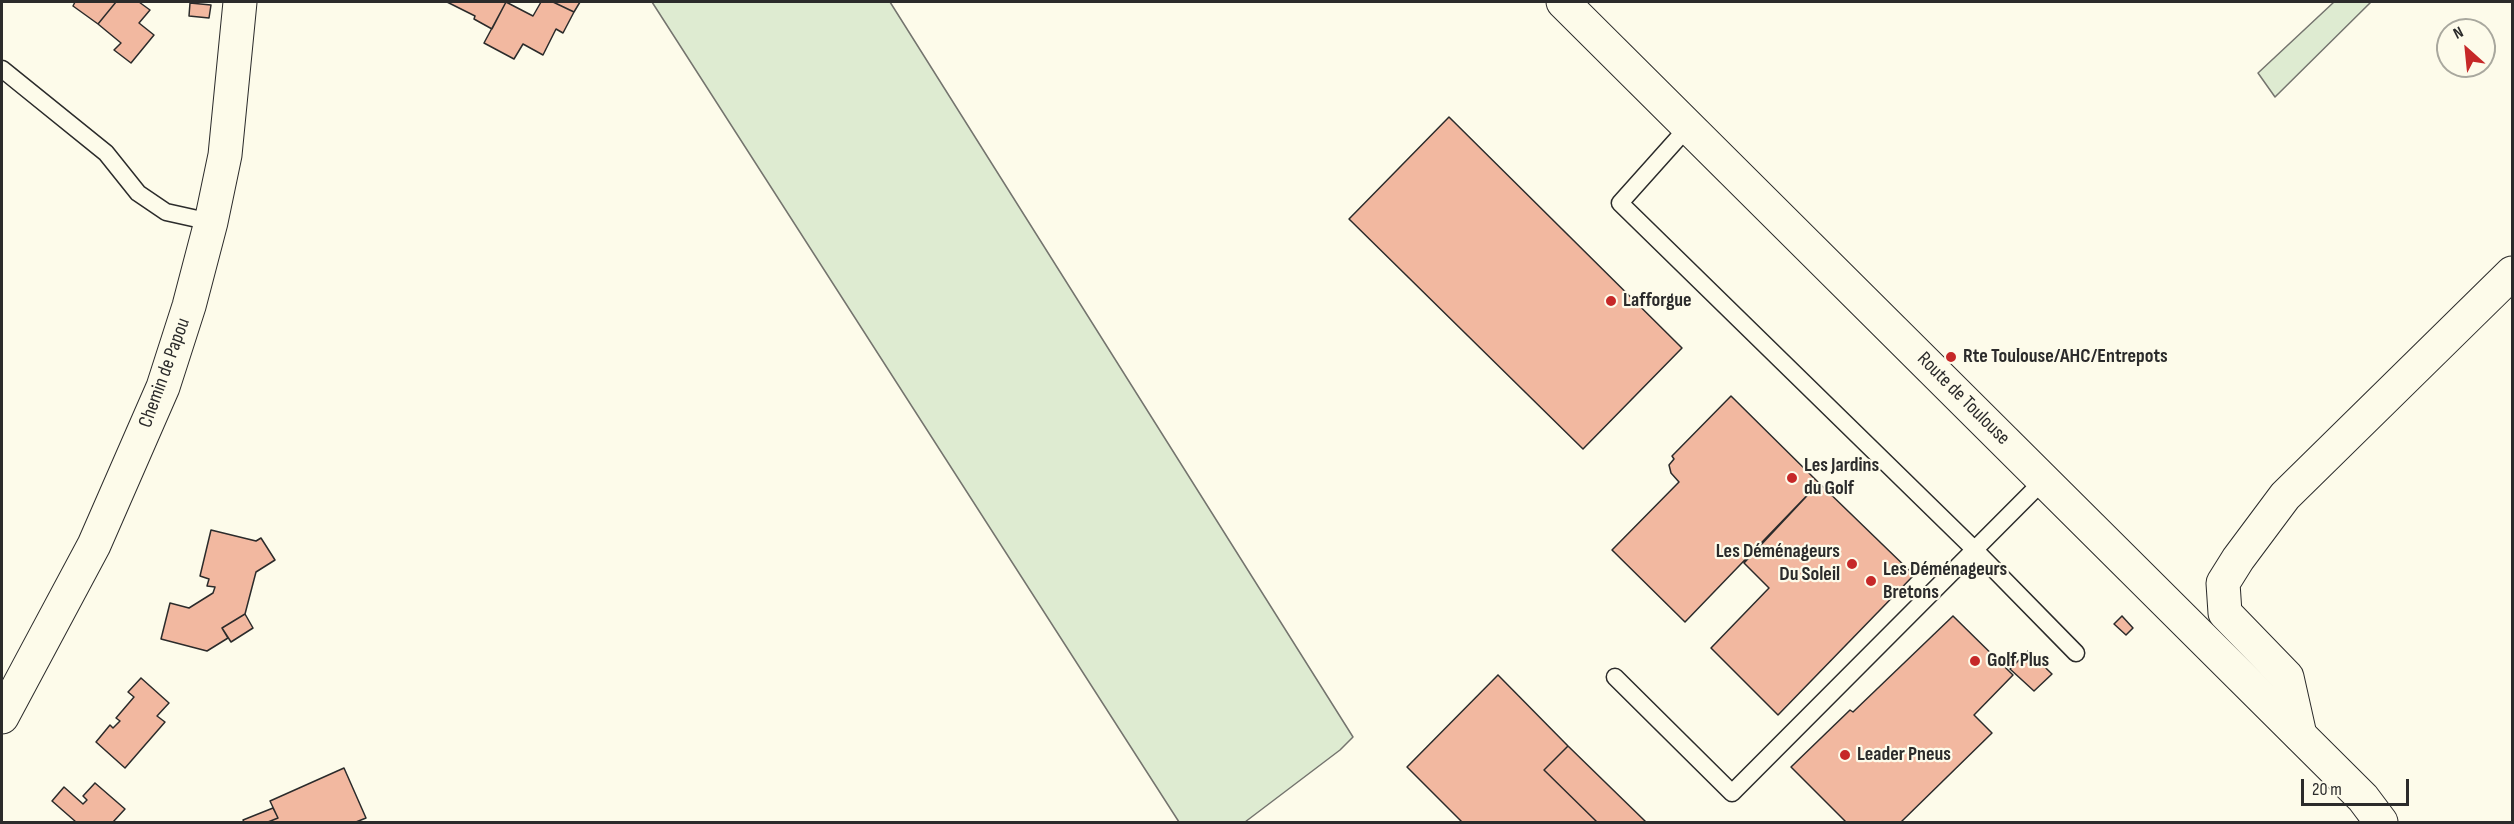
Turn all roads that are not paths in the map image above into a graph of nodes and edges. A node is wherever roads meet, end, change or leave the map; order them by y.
1 (240, 2) edge
2 (1563, 2) edge
3 (2, 69) edge
4 (1688, 127) junction
5 (211, 222) junction
6 (2512, 273) edge
7 (2043, 481) junction
8 (1975, 550) junction
9 (2076, 653) dead end
10 (1615, 677) dead end
11 (2, 717) edge
12 (2300, 735) junction
13 (2372, 810) edge
14 (2401, 822) edge

1 - 5 street, Chemin de Papou
2 - 4 street, Route de Toulouse
3 - 5 lane
4 - 7 street, Route de Toulouse
4 - 8 lane
5 - 11 street, Chemin de Papou
6 - 12 street
7 - 8 lane
7 - 12 street, Route de Toulouse
8 - 9 lane
8 - 10 lane
12 - 13 street, Route de Toulouse
13 - 14 street, Route de Toulouse

